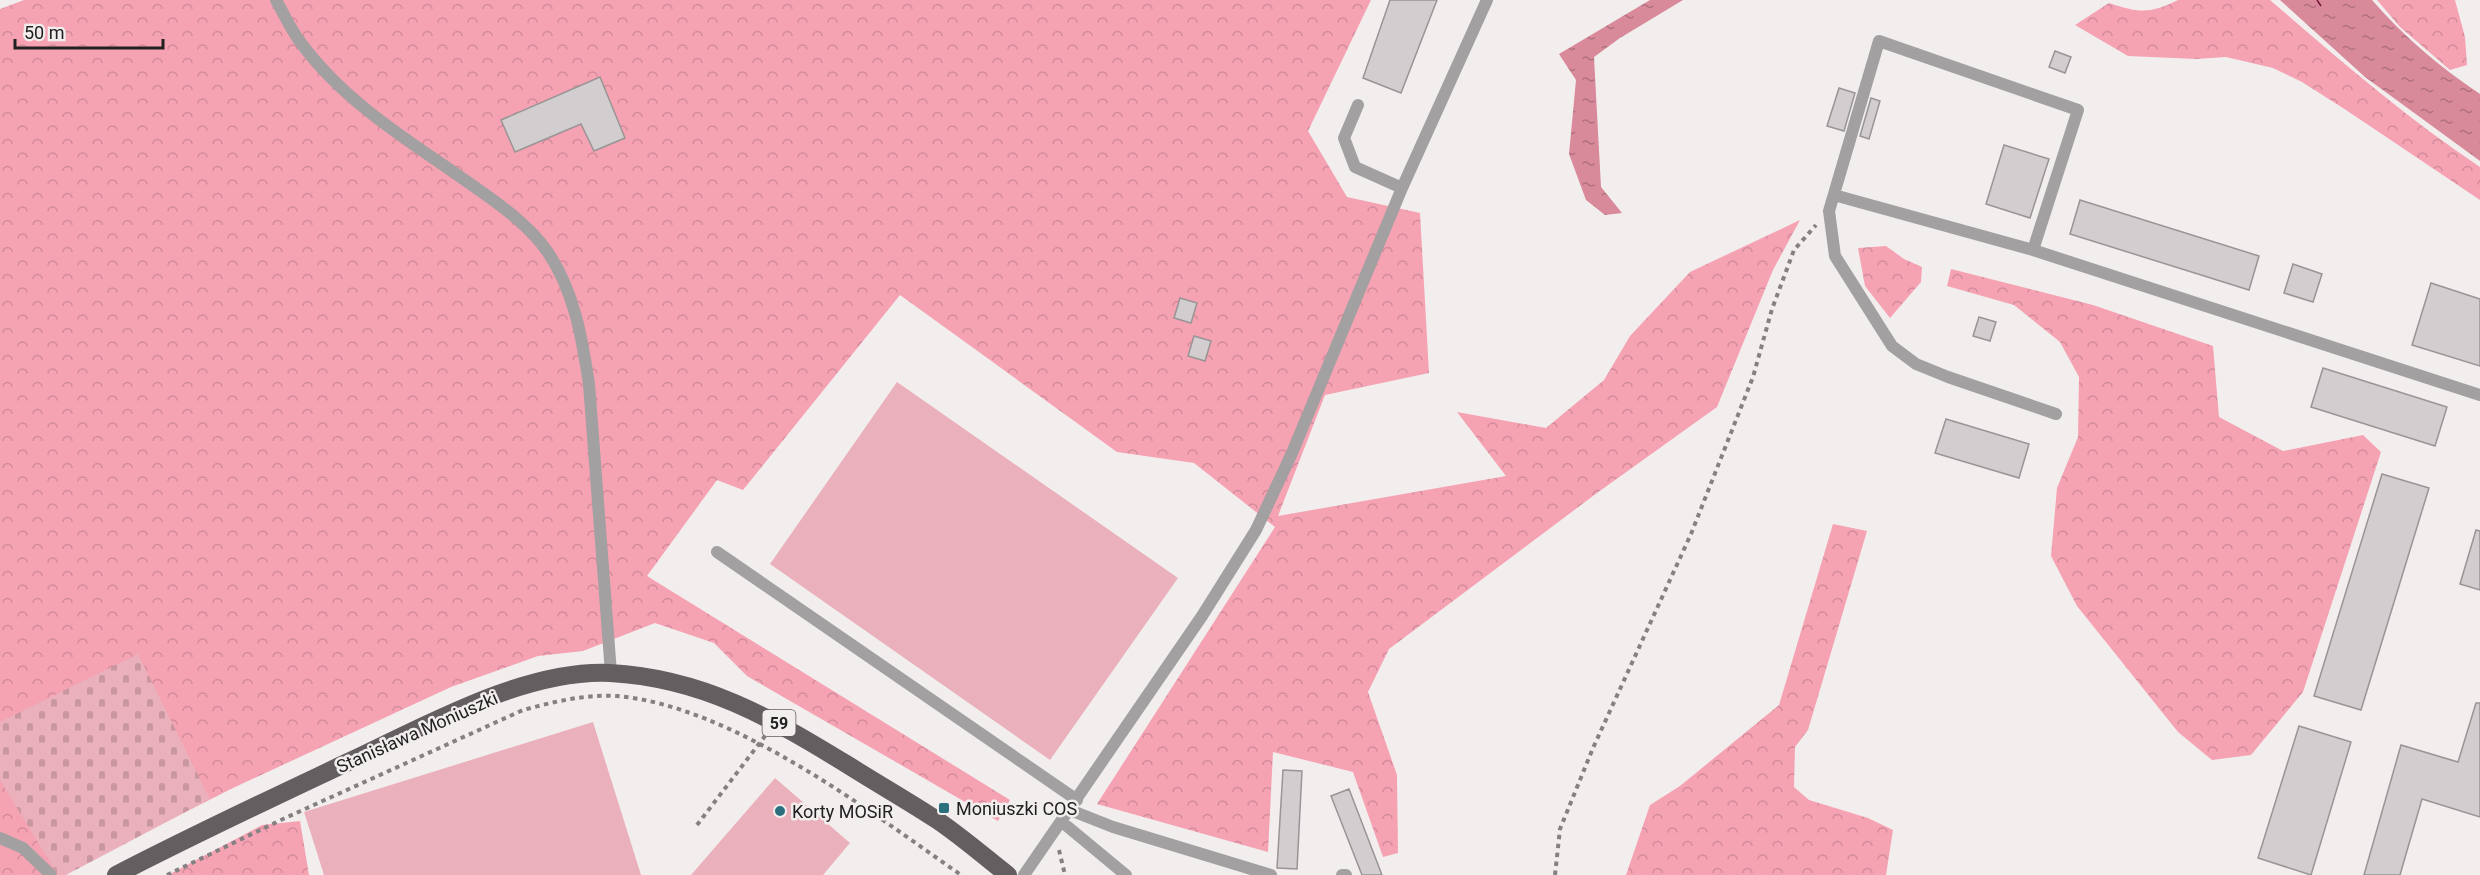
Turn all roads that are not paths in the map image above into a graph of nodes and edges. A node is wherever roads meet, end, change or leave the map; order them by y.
1 (276, 0) edge
2 (1487, 0) edge
3 (1358, 105) dead end
4 (1402, 188) junction
5 (1834, 195) junction
6 (2033, 250) junction
7 (2480, 395) edge
8 (2056, 414) dead end
9 (717, 552) dead end
10 (611, 673) junction
11 (1073, 805) junction
12 (1062, 822) junction
13 (0, 838) edge
14 (51, 875) edge
15 (116, 875) edge
16 (1008, 875) edge
17 (1024, 875) edge
18 (1126, 875) edge
19 (1271, 875) edge

1 - 10 lane
2 - 4 lane
3 - 4 lane
4 - 11 lane
5 - 6 lane
5 - 6 lane
5 - 8 lane
6 - 7 lane
9 - 11 lane
10 - 15 main road, Stanisława Moniuszki / 59
10 - 16 main road, Stanisława Moniuszki / 59
11 - 12 lane
11 - 19 lane
12 - 17 lane
12 - 18 lane
13 - 14 lane

